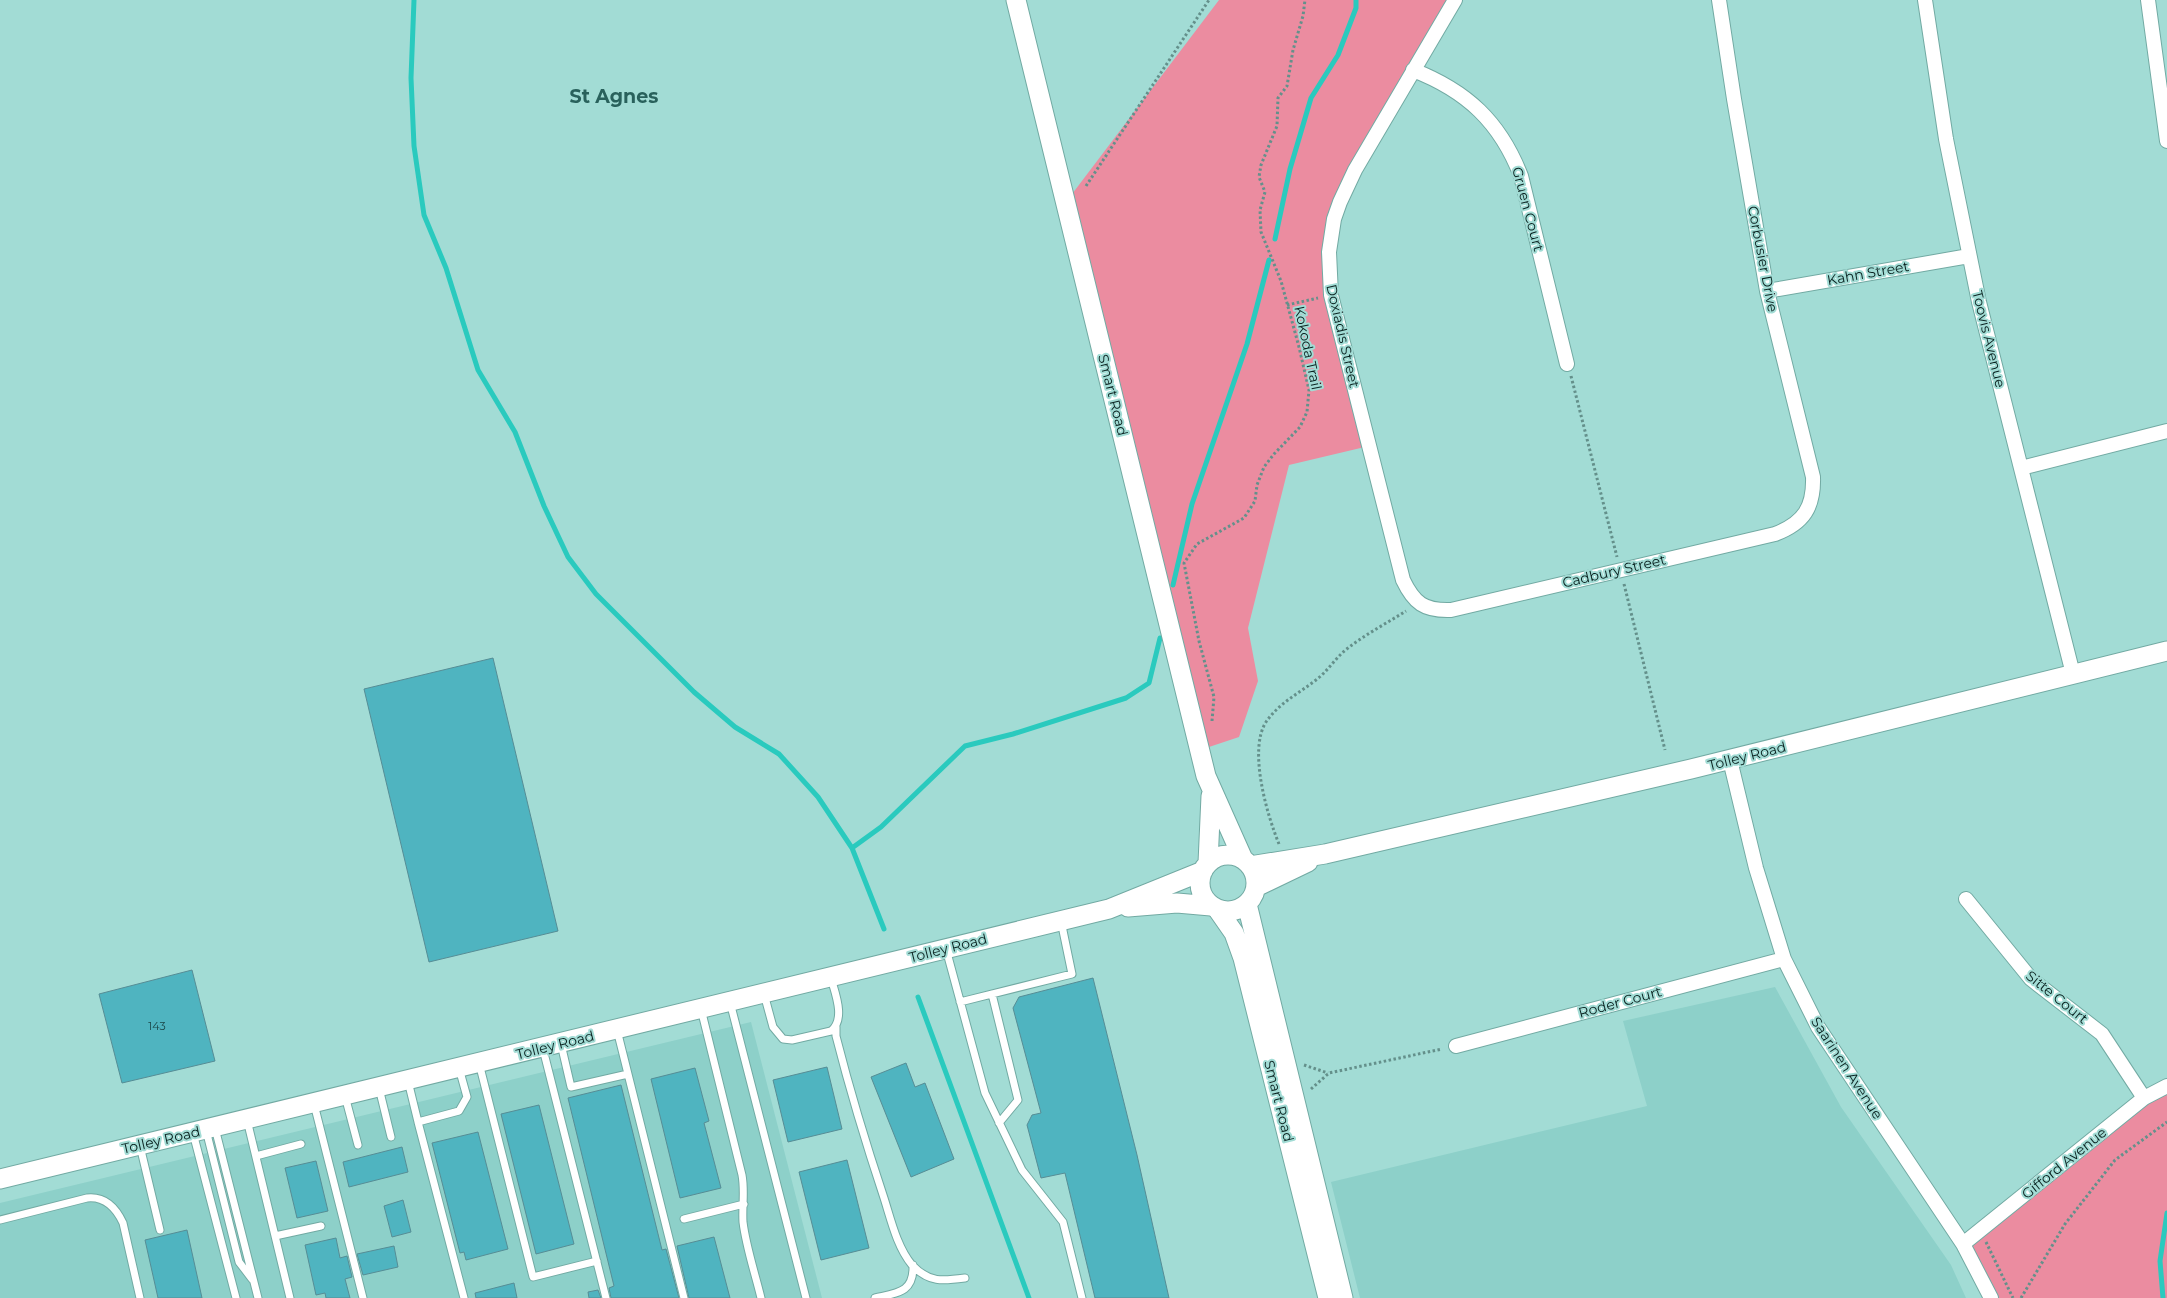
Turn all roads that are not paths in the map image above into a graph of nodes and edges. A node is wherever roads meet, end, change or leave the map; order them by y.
1 (1016, 0) edge
2 (1455, 0) edge
3 (1719, 0) edge
4 (1925, 0) edge
5 (2148, 0) edge
6 (1413, 70) junction
7 (2167, 141) edge
8 (1969, 256) junction
9 (1768, 291) junction
10 (1567, 364) dead end
11 (2167, 431) edge
12 (2021, 468) junction
13 (1804, 514) joint
14 (1419, 604) joint
15 (2167, 651) edge
16 (2073, 674) junction
17 (1730, 760) junction
18 (1211, 790) junction
19 (1325, 854) junction
20 (1246, 862) junction
21 (1206, 867) junction
22 (1256, 887) junction
23 (1966, 899) dead end
24 (1247, 904) junction
25 (1214, 908) junction
26 (1109, 909) junction
27 (1061, 921) junction
28 (946, 949) junction
29 (1784, 958) junction
30 (831, 977) junction
31 (764, 994) junction
32 (992, 994) junction
33 (730, 1002) junction
34 (960, 1002) junction
35 (701, 1009) junction
36 (836, 1027) junction
37 (617, 1030) junction
38 (552, 1046) junction
39 (1456, 1046) road end
40 (479, 1063) junction
41 (459, 1068) junction
42 (628, 1074) junction
43 (408, 1080) junction
44 (2167, 1086) edge
45 (379, 1088) junction
46 (345, 1096) junction
47 (2144, 1098) junction
48 (314, 1104) junction
49 (247, 1120) junction
50 (418, 1122) junction
51 (999, 1123) junction
52 (205, 1130) junction
53 (390, 1137) dead end
54 (301, 1144) dead end
55 (140, 1145) junction
56 (358, 1146) dead end
57 (256, 1156) junction
58 (0, 1179) edge
59 (744, 1204) junction
60 (684, 1219) dead end
61 (0, 1220) edge
62 (321, 1226) dead end
63 (160, 1230) dead end
64 (275, 1236) junction
65 (1963, 1244) junction
66 (597, 1261) junction
67 (913, 1265) junction
68 (964, 1278) dead end
69 (140, 1298) edge
70 (236, 1298) edge
71 (258, 1298) edge
72 (290, 1298) edge
73 (363, 1298) edge
74 (464, 1298) edge
75 (606, 1298) edge
76 (684, 1298) edge
77 (761, 1298) edge
78 (806, 1298) edge
79 (875, 1298) edge
80 (1082, 1298) edge
81 (1328, 1298) edge
82 (1343, 1298) edge
83 (1991, 1298) edge

1 - 18 main road, Smart Road
2 - 6 street, Doxiadis Street
3 - 9 street, Corbusier Drive
4 - 8 street, Toovis Avenue
5 - 7 street
6 - 10 street, Gruen Court
6 - 14 street, Doxiadis Street
8 - 9 street, Kahn Street
8 - 12 street, Toovis Avenue
9 - 13 street, Corbusier Drive
11 - 12 street
12 - 16 street, Toovis Avenue
13 - 14 street, Cadbury Street
15 - 16 main road, Tolley Road
16 - 17 main road, Tolley Road
17 - 19 main road, Tolley Road
17 - 29 street, Saarinen Avenue
18 - 20 main road, Smart Road
18 - 21 main road, Smart Road
19 - 20 main road, Tolley Road
19 - 22 main road, Tolley Road
20 - 21 main road
20 - 22 main road
21 - 25 main road
21 - 26 main road, Tolley Road
22 - 24 main road
23 - 47 street, Sitte Court
24 - 25 main road
24 - 82 main road, Smart Road
25 - 26 main road, Tolley Road
25 - 81 main road, Smart Road
26 - 27 main road, Tolley Road
27 - 28 main road, Tolley Road
27 - 32 lane
28 - 30 main road, Tolley Road
28 - 34 lane
29 - 39 street, Roder Court
29 - 65 street, Saarinen Avenue
30 - 31 main road, Tolley Road
30 - 36 lane
31 - 33 main road, Tolley Road
31 - 36 lane
32 - 34 lane
32 - 51 lane
33 - 35 main road, Tolley Road
33 - 78 lane
34 - 51 lane
35 - 37 main road, Tolley Road
35 - 59 lane
36 - 67 lane
37 - 38 main road, Tolley Road
37 - 42 lane
38 - 40 main road, Tolley Road
38 - 42 lane
38 - 66 lane
40 - 41 main road, Tolley Road
40 - 66 lane
41 - 43 main road, Tolley Road
41 - 50 lane
42 - 76 lane
43 - 45 main road, Tolley Road
43 - 50 lane
44 - 47 street, Gifford Avenue
45 - 46 main road, Tolley Road
45 - 53 lane
46 - 48 main road, Tolley Road
46 - 56 lane
47 - 65 street, Gifford Avenue
48 - 49 main road, Tolley Road
48 - 73 lane
49 - 52 main road, Tolley Road
49 - 57 lane
50 - 74 lane
51 - 80 lane
52 - 55 main road, Tolley Road
52 - 70 lane
52 - 71 lane
54 - 57 lane
55 - 58 main road, Tolley Road
55 - 63 lane
57 - 64 lane
59 - 60 lane
59 - 77 lane
61 - 69 lane
62 - 64 lane
64 - 72 lane
65 - 83 street, Saarinen Avenue
66 - 75 lane
67 - 68 lane
67 - 79 lane

